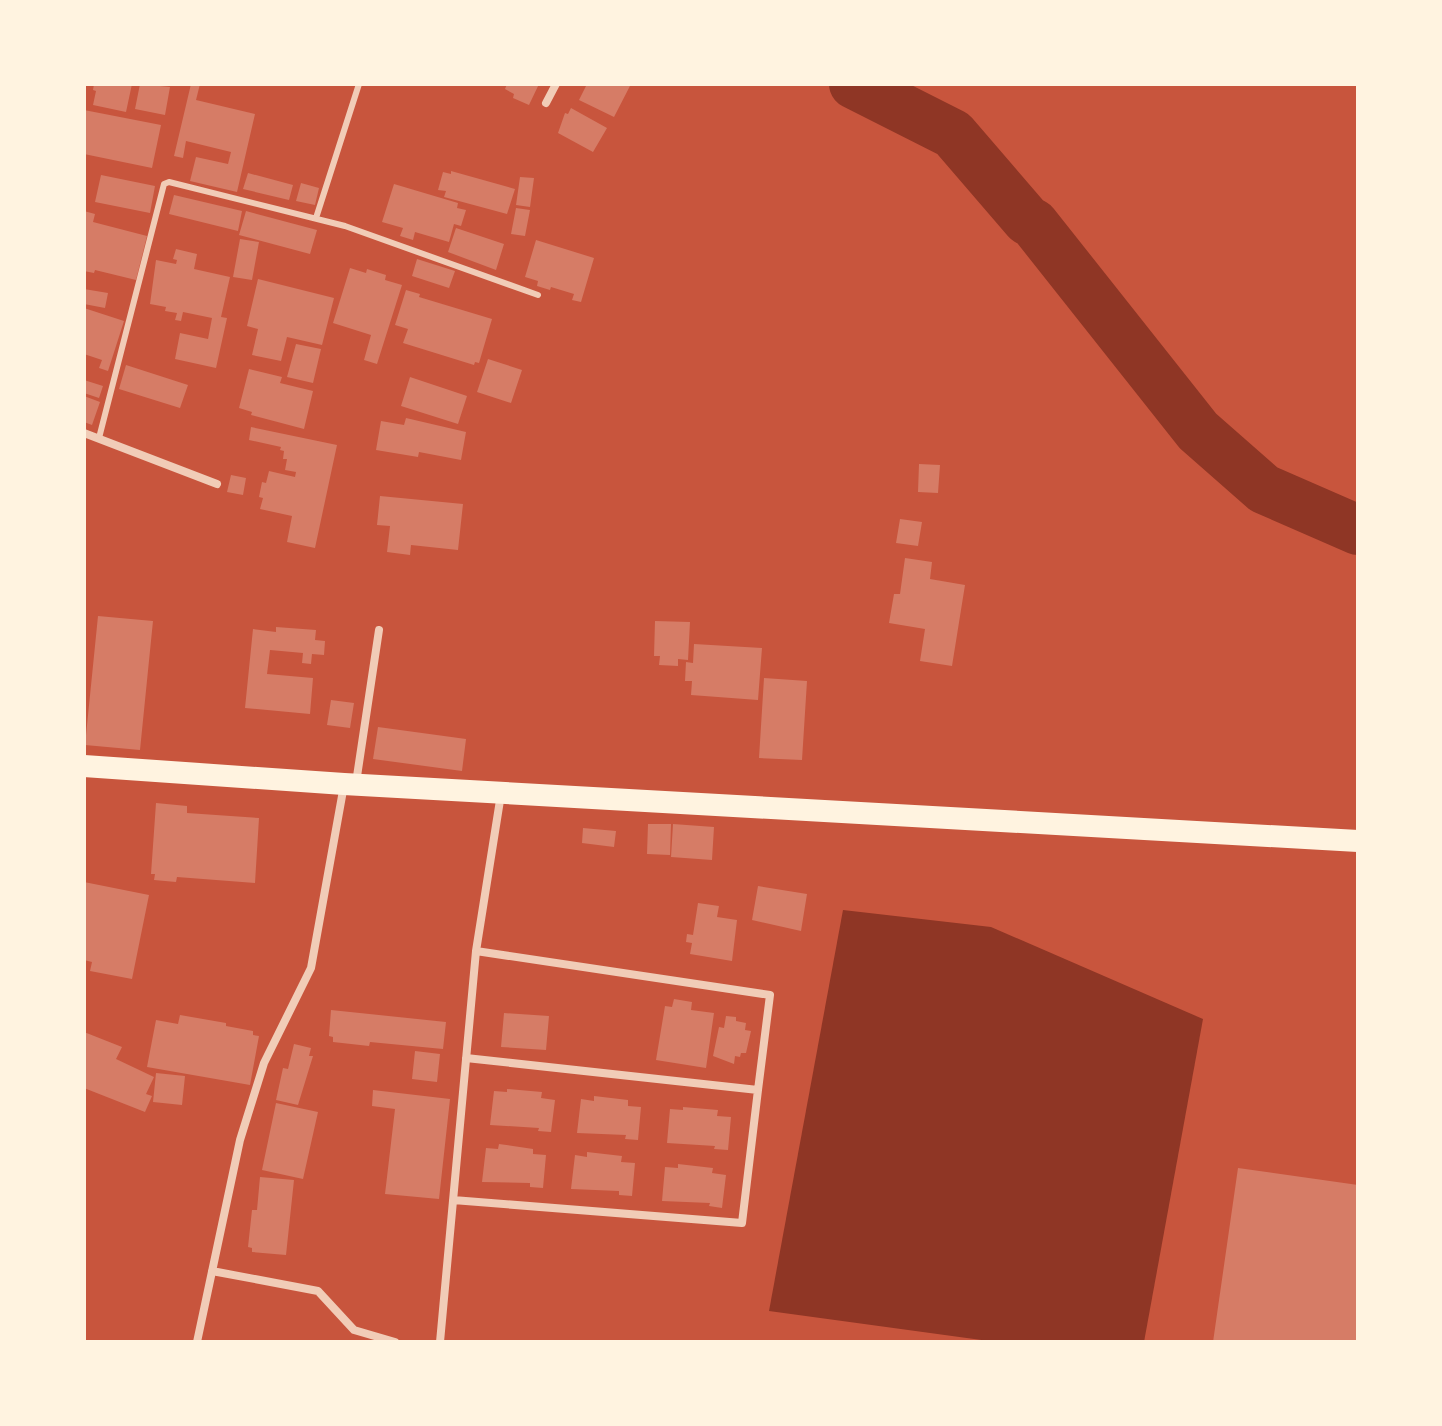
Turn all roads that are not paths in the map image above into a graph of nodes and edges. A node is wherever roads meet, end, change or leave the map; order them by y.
1 (359, 84) edge
2 (556, 84) edge
3 (546, 103) dead end
4 (316, 218) junction
5 (538, 295) dead end
6 (84, 433) edge
7 (99, 438) junction
8 (217, 484) dead end
9 (379, 630) dead end
10 (84, 766) edge
11 (350, 784) junction
12 (501, 791) junction
13 (1358, 841) edge
14 (476, 951) junction
15 (466, 1058) junction
16 (758, 1090) junction
17 (453, 1200) junction
18 (212, 1271) junction
19 (197, 1342) edge
20 (395, 1342) edge
21 (440, 1342) edge

1 - 4 lane
2 - 3 street
4 - 5 lane
4 - 7 lane
6 - 7 street
7 - 8 street
9 - 11 street
10 - 11 highway
11 - 12 highway
11 - 18 street
12 - 13 highway
12 - 14 street
14 - 15 street
14 - 16 street
15 - 16 street
15 - 17 street
16 - 17 street
17 - 21 street
18 - 19 street
18 - 20 street

